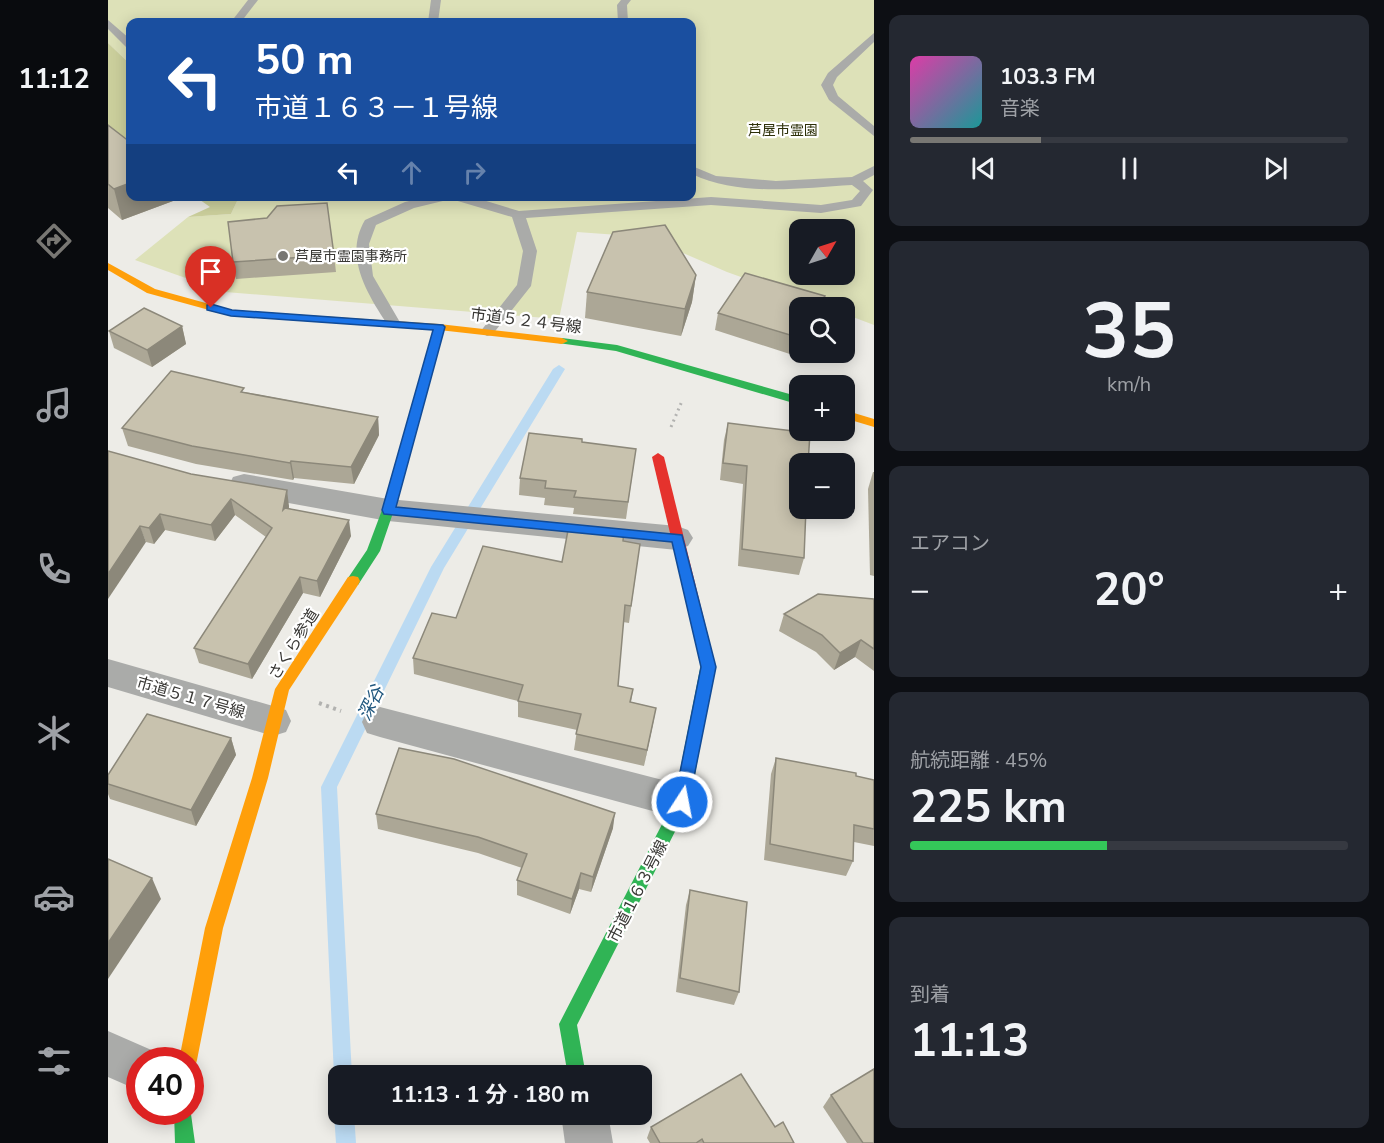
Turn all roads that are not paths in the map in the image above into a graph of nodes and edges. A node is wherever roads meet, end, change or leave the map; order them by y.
1 (253, 0) edge
2 (436, 0) edge
3 (626, 0) edge
4 (239, 18) edge
5 (434, 18) edge
6 (623, 18) edge
7 (109, 25) edge
8 (874, 36) edge
9 (126, 41) edge
10 (874, 132) edge
11 (874, 170) edge
12 (696, 172) edge
13 (855, 181) junction
14 (427, 201) edge
15 (472, 201) edge
16 (518, 215) junction
17 (108, 266) edge
18 (394, 324) junction
19 (439, 327) junction
20 (487, 332) junction
21 (789, 398) edge
22 (855, 417) edge
23 (874, 423) edge
24 (658, 457) dead end
25 (218, 481) edge
26 (388, 510) junction
27 (677, 538) junction
28 (108, 673) edge
29 (273, 720) junction
30 (380, 722) dead end
31 (682, 802) junction
32 (191, 1047) edge
33 (108, 1054) edge
34 (126, 1062) edge
35 (575, 1065) edge
36 (183, 1125) edge
37 (586, 1125) edge
38 (184, 1143) edge
39 (589, 1143) edge

1 - 4 lane
2 - 5 lane
3 - 6 lane
7 - 9 lane
8 - 10 lane
11 - 13 lane
12 - 13 lane
13 - 16 lane
14 - 18 lane
15 - 16 lane
16 - 20 lane
17 - 18 street, 市道５２４号線
18 - 19 street, 市道５２４号線
19 - 20 street, 市道５２４号線
19 - 26 street, さくら参道
20 - 21 street, 市道５２４号線
22 - 23 street
24 - 27 street, 市道１６３号線
25 - 26 street
26 - 27 street
26 - 29 street, さくら参道
27 - 31 street, 市道１６３号線
28 - 29 street, 市道５１７号線
29 - 32 street, さくら参道
30 - 31 street
31 - 35 street, 市道１６３号線
33 - 34 street
36 - 38 street
37 - 39 street

